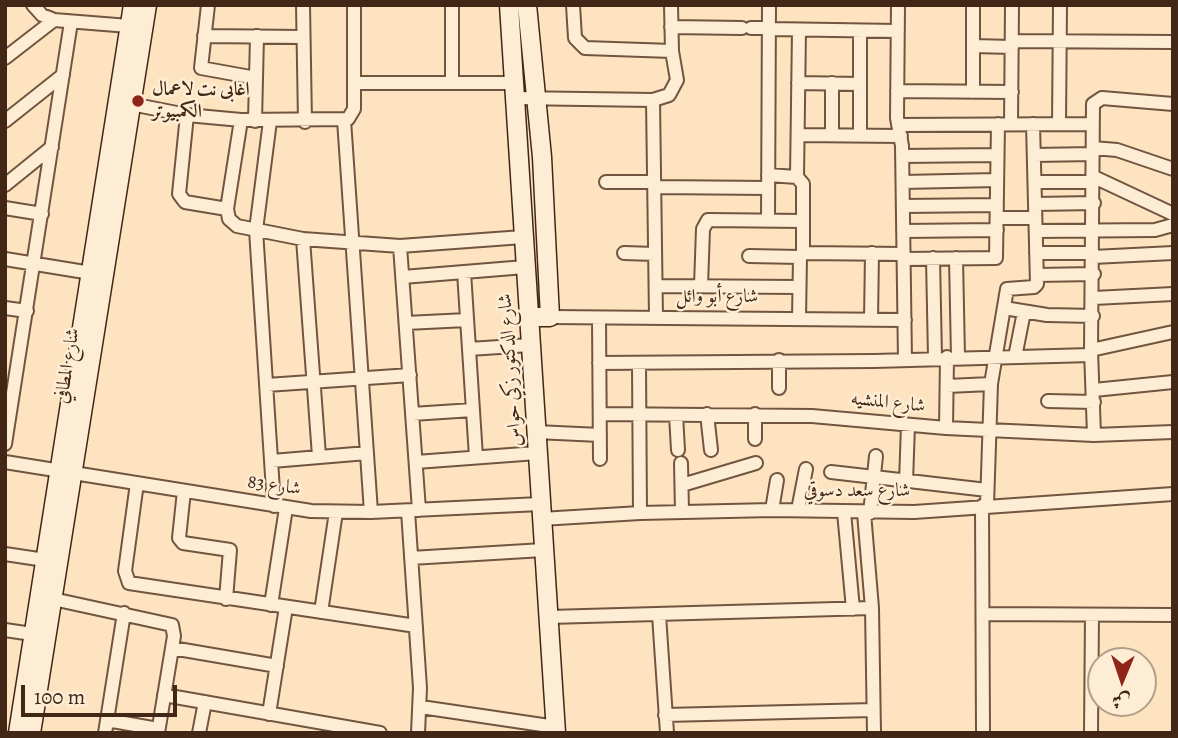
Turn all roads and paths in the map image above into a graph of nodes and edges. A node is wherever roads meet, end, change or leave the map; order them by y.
1 (33, 5) edge
2 (133, 5) edge
3 (147, 5) edge
4 (208, 5) edge
5 (303, 5) edge
6 (354, 5) edge
7 (452, 5) edge
8 (509, 5) edge
9 (527, 5) edge
10 (573, 5) edge
11 (671, 5) edge
12 (769, 5) edge
13 (898, 5) edge
14 (973, 5) edge
15 (1012, 5) edge
16 (1060, 5) edge
17 (54, 20) junction
18 (71, 22) junction
19 (129, 26) junction
20 (671, 27) junction
21 (769, 29) junction
22 (799, 30) junction
23 (860, 31) junction
24 (898, 31) junction
25 (204, 36) junction
26 (257, 36) junction
27 (303, 37) junction
28 (1060, 42) junction
29 (1173, 42) edge
30 (1012, 44) junction
31 (973, 46) junction
32 (672, 51) junction
33 (5, 58) edge
34 (63, 75) junction
35 (256, 78) junction
36 (452, 82) junction
37 (354, 83) junction
38 (799, 83) junction
39 (832, 83) junction
40 (860, 84) junction
41 (513, 90) junction
42 (897, 91) junction
43 (973, 92) junction
44 (1012, 92) junction
45 (536, 98) junction
46 (653, 100) junction
47 (131, 104) junction
48 (1173, 104) edge
49 (187, 115) junction
50 (242, 120) junction
51 (344, 120) junction
52 (5, 121) edge
53 (256, 121) junction
54 (270, 121) junction
55 (305, 122) junction
56 (998, 124) junction
57 (1012, 124) junction
58 (1033, 124) junction
59 (1059, 124) junction
60 (1092, 124) junction
61 (899, 130) junction
62 (798, 135) junction
63 (832, 135) junction
64 (860, 135) junction
65 (52, 147) junction
66 (1093, 151) junction
67 (998, 155) junction
68 (1034, 155) junction
69 (902, 156) junction
70 (1173, 169) edge
71 (797, 177) junction
72 (1094, 179) junction
73 (997, 180) junction
74 (606, 182) dead end
75 (768, 182) junction
76 (902, 182) junction
77 (1035, 182) junction
78 (654, 184) junction
79 (5, 185) edge
80 (1094, 203) junction
81 (903, 206) junction
82 (5, 208) edge
83 (227, 209) junction
84 (42, 214) junction
85 (1173, 214) edge
86 (997, 217) junction
87 (1035, 218) junction
88 (768, 219) junction
89 (803, 220) junction
90 (1173, 225) edge
91 (1094, 229) junction
92 (256, 230) junction
93 (903, 231) junction
94 (523, 237) junction
95 (303, 239) junction
96 (353, 244) junction
97 (400, 246) junction
98 (624, 253) dead end
99 (872, 253) junction
100 (1036, 253) junction
101 (1173, 253) edge
102 (655, 254) junction
103 (801, 255) junction
104 (1094, 255) junction
105 (904, 256) junction
106 (749, 257) dead end
107 (933, 258) junction
108 (956, 258) junction
109 (5, 259) edge
110 (34, 263) junction
111 (525, 267) junction
112 (464, 272) junction
113 (97, 274) junction
114 (1094, 274) junction
115 (1037, 275) junction
116 (403, 277) junction
117 (656, 286) junction
118 (701, 286) junction
119 (799, 287) junction
120 (1173, 294) edge
121 (1094, 298) junction
122 (1004, 307) junction
123 (5, 308) edge
124 (27, 311) junction
125 (1024, 312) junction
126 (1093, 316) junction
127 (528, 317) junction
128 (550, 317) junction
129 (599, 318) junction
130 (656, 318) junction
131 (799, 319) junction
132 (467, 320) junction
133 (871, 320) junction
134 (905, 320) junction
135 (406, 323) junction
136 (1173, 332) edge
137 (530, 345) junction
138 (469, 349) junction
139 (1091, 352) junction
140 (995, 356) junction
141 (947, 357) junction
142 (1015, 357) junction
143 (779, 360) junction
144 (905, 360) junction
145 (599, 363) junction
146 (639, 364) junction
147 (410, 375) junction
148 (362, 379) junction
149 (314, 382) junction
150 (1173, 382) edge
151 (991, 384) junction
152 (267, 385) junction
153 (947, 386) junction
154 (779, 388) dead end
155 (1094, 396) junction
156 (1048, 401) dead end
157 (472, 410) junction
158 (412, 414) junction
159 (707, 414) junction
160 (755, 414) junction
161 (8, 415) edge
162 (600, 415) junction
163 (639, 415) junction
164 (676, 415) junction
165 (908, 425) junction
166 (946, 429) junction
167 (989, 431) junction
168 (536, 432) junction
169 (1173, 432) edge
170 (600, 435) junction
171 (1094, 435) junction
172 (755, 439) dead end
173 (5, 444) edge
174 (711, 450) dead end
175 (367, 453) junction
176 (537, 453) junction
177 (876, 456) dead end
178 (320, 457) junction
179 (476, 457) junction
180 (600, 459) dead end
181 (272, 460) junction
182 (5, 462) edge
183 (416, 462) junction
184 (756, 463) dead end
185 (806, 469) dead end
186 (66, 472) junction
187 (831, 472) dead end
188 (874, 478) junction
189 (777, 480) dead end
190 (906, 482) junction
191 (137, 484) junction
192 (682, 485) junction
193 (184, 491) junction
194 (987, 491) junction
195 (1173, 494) edge
196 (984, 505) junction
197 (280, 507) junction
198 (772, 510) junction
199 (798, 510) junction
200 (414, 511) junction
201 (336, 512) junction
202 (371, 512) junction
203 (541, 512) junction
204 (682, 512) junction
205 (844, 512) junction
206 (640, 513) junction
207 (867, 513) junction
208 (543, 550) junction
209 (5, 554) edge
210 (411, 558) junction
211 (46, 561) junction
212 (226, 598) junction
213 (53, 599) junction
214 (271, 605) junction
215 (286, 607) junction
216 (872, 608) junction
217 (853, 609) junction
218 (321, 612) junction
219 (124, 613) junction
220 (983, 614) junction
221 (659, 615) junction
222 (1092, 615) junction
223 (1173, 615) edge
224 (549, 617) junction
225 (416, 626) junction
226 (5, 630) edge
227 (40, 635) junction
228 (173, 642) junction
229 (277, 666) junction
230 (164, 695) junction
231 (205, 702) junction
232 (421, 706) junction
233 (873, 710) junction
234 (269, 714) junction
235 (665, 715) junction
236 (106, 726) edge
237 (300, 726) edge
238 (556, 730) edge
239 (158, 731) edge
240 (18, 733) edge
241 (31, 733) edge
242 (200, 733) edge
243 (380, 733) edge
244 (418, 733) edge
245 (667, 733) edge
246 (874, 733) edge
247 (983, 733) edge
248 (1091, 733) edge

1 - 17 street
2 - 19 street, شارع المطافي
3 - 47 street, شارع المطافي
4 - 25 street
5 - 27 street
6 - 37 street
7 - 36 street
8 - 41 street, شارع الدكتور زكي حواس
9 - 45 street
10 - 32 street
11 - 20 street
12 - 21 street
13 - 24 street
14 - 31 street
15 - 30 street
16 - 28 street
17 - 18 street
17 - 33 street
18 - 19 street
18 - 34 street
19 - 113 street, شارع المطافي
20 - 21 street
20 - 32 street
21 - 22 street
21 - 75 street
22 - 23 street
22 - 38 street
23 - 24 street
23 - 40 street
24 - 42 street
25 - 26 street
25 - 35 street
26 - 27 street
26 - 35 street
27 - 55 street
28 - 29 street
28 - 30 street
28 - 59 street
30 - 31 street
30 - 44 street
31 - 43 street
32 - 46 street
34 - 52 street
34 - 65 street
35 - 53 street
36 - 37 street
36 - 41 street
37 - 51 street
38 - 39 street
38 - 62 street
39 - 40 street
39 - 63 street
40 - 64 street
41 - 45 street
41 - 94 street, شارع الدكتور زكي حواس
42 - 43 street
42 - 61 street
43 - 44 street
44 - 57 street
45 - 46 street
45 - 128 street
46 - 78 street
47 - 49 street
47 - 113 street, شارع المطافي
48 - 60 street
49 - 50 street
49 - 83 street
50 - 53 street
50 - 83 street
51 - 55 street
51 - 96 street
53 - 54 street
54 - 55 street
54 - 92 street
56 - 57 street
56 - 61 street
56 - 67 street
57 - 58 street
58 - 59 street
58 - 68 street
59 - 60 street
60 - 66 street
61 - 64 street
61 - 69 street
62 - 63 street
62 - 71 street
63 - 64 street
65 - 79 street
65 - 84 street
66 - 68 street
66 - 70 street
66 - 72 street
67 - 69 street
67 - 73 street
68 - 77 street
69 - 76 street
71 - 75 street
71 - 89 street
72 - 77 street
72 - 80 street
72 - 85 street
73 - 76 street
73 - 86 street
74 - 78 street
75 - 78 street
75 - 88 street
76 - 81 street
77 - 87 street
78 - 102 street
80 - 87 street
80 - 91 street
81 - 86 street
81 - 93 street
82 - 84 street
83 - 92 street
84 - 110 street
86 - 87 street
86 - 93 street
86 - 108 street
87 - 91 street
87 - 100 street
88 - 89 street
88 - 118 street
89 - 103 street
90 - 91 street
91 - 104 street
92 - 95 street
92 - 152 street
93 - 105 street
94 - 97 street
94 - 111 street, شارع الدكتور زكي حواس
95 - 96 street
95 - 149 street
96 - 97 street
96 - 148 street
97 - 116 street
98 - 102 street
99 - 103 street
99 - 105 street
99 - 133 street
100 - 104 street
100 - 115 street
101 - 104 street
102 - 117 street
103 - 106 street
103 - 119 street
104 - 114 street
105 - 107 street
105 - 134 street
107 - 108 street
107 - 141 street
108 - 141 street
109 - 110 street
110 - 113 street
110 - 124 street
111 - 112 street
111 - 127 street, شارع الدكتور زكي حواس
112 - 116 street
112 - 132 street
113 - 186 street, شارع المطافي
114 - 115 street
114 - 121 street
115 - 122 street
116 - 135 street
117 - 118 street
117 - 130 street
118 - 119 street
119 - 131 street
120 - 121 street
121 - 126 street
122 - 125 street
122 - 140 street
123 - 124 street
124 - 161 street
125 - 126 street
125 - 142 street
126 - 139 street
127 - 128 street, شارع أبو وائل
127 - 137 street, شارع الدكتور زكي حواس
128 - 129 street, شارع أبو وائل
129 - 130 street, شارع أبو وائل
129 - 145 street
130 - 131 street, شارع أبو وائل
131 - 133 street, شارع أبو وائل
132 - 135 street
132 - 138 street
133 - 134 street, شارع أبو وائل
134 - 144 street
135 - 147 street
136 - 139 street
137 - 138 street
137 - 168 street, شارع الدكتور زكي حواس
138 - 157 street
139 - 142 street
139 - 155 street
140 - 141 street
140 - 142 street
140 - 151 street
141 - 144 street
141 - 153 street
143 - 144 street
143 - 146 street
143 - 154 street
145 - 146 street
145 - 162 street
146 - 163 street
147 - 148 street
147 - 158 street
148 - 149 street
148 - 175 street
149 - 152 street
149 - 178 street
150 - 155 street
151 - 153 street
151 - 167 street
152 - 181 street
153 - 166 street
155 - 156 street
155 - 171 street
157 - 158 street
157 - 179 street
158 - 183 street
159 - 160 street, شارع المنشيه
159 - 164 street, شارع المنشيه
159 - 174 street
160 - 165 street, شارع المنشيه
160 - 172 street
161 - 173 street
162 - 163 street, شارع المنشيه
162 - 170 street
163 - 164 street, شارع المنشيه
163 - 206 street
164 - 192 street
165 - 166 street, شارع المنشيه
165 - 190 street
166 - 167 street, شارع المنشيه
167 - 171 street, شارع المنشيه
167 - 194 street
168 - 170 street
168 - 176 street, شارع الدكتور زكي حواس
169 - 171 street, شارع المنشيه
170 - 180 street
175 - 178 street
175 - 202 street
176 - 179 street
176 - 203 street, شارع الدكتور زكي حواس
177 - 188 street
178 - 181 street
179 - 183 street
181 - 197 street
182 - 186 street, شارع 83
183 - 200 street
184 - 192 street
185 - 199 street
186 - 191 street, شارع 83
186 - 211 street, شارع المطافي
186 - 213 street, شارع المطافي
187 - 188 street
188 - 190 street
188 - 207 street
189 - 198 street
190 - 194 street
191 - 193 street, شارع 83
191 - 212 street
192 - 204 street
193 - 197 street, شارع 83
193 - 212 street
194 - 196 street
195 - 196 street, شارع سعد دسوقي
196 - 207 street, شارع سعد دسوقي
196 - 220 street
197 - 201 street, شارع 83
197 - 214 street
198 - 199 street, شارع سعد دسوقي
198 - 204 street, شارع سعد دسوقي
199 - 205 street, شارع سعد دسوقي
200 - 202 street, شارع 83
200 - 203 street, شارع 83
200 - 210 street
201 - 202 street, شارع 83
201 - 218 street
203 - 206 street, شارع سعد دسوقي
203 - 208 street, شارع الدكتور زكي حواس
204 - 206 street, شارع سعد دسوقي
205 - 207 street, شارع سعد دسوقي
205 - 217 street
207 - 216 street
208 - 210 street
208 - 224 street, شارع الدكتور زكي حواس
209 - 211 street
210 - 225 street
211 - 227 street, شارع المطافي
212 - 214 street
213 - 219 street
213 - 227 street, شارع المطافي
214 - 215 street
215 - 218 street
215 - 229 street
216 - 217 street
216 - 233 street
217 - 221 street
218 - 225 street
219 - 228 street
219 - 236 street
220 - 222 street
220 - 247 street
221 - 224 street
221 - 235 street
222 - 223 street
222 - 248 street
224 - 238 street, شارع الدكتور زكي حواس
225 - 232 street
226 - 227 street
227 - 240 street, شارع المطافي
227 - 241 street, شارع المطافي
228 - 229 street
228 - 230 street
229 - 234 street
230 - 231 street
230 - 239 street
231 - 234 street
231 - 242 street
232 - 238 street
232 - 244 street
233 - 235 street
233 - 246 street
234 - 237 street
235 - 245 street
236 - 239 street
237 - 243 street

